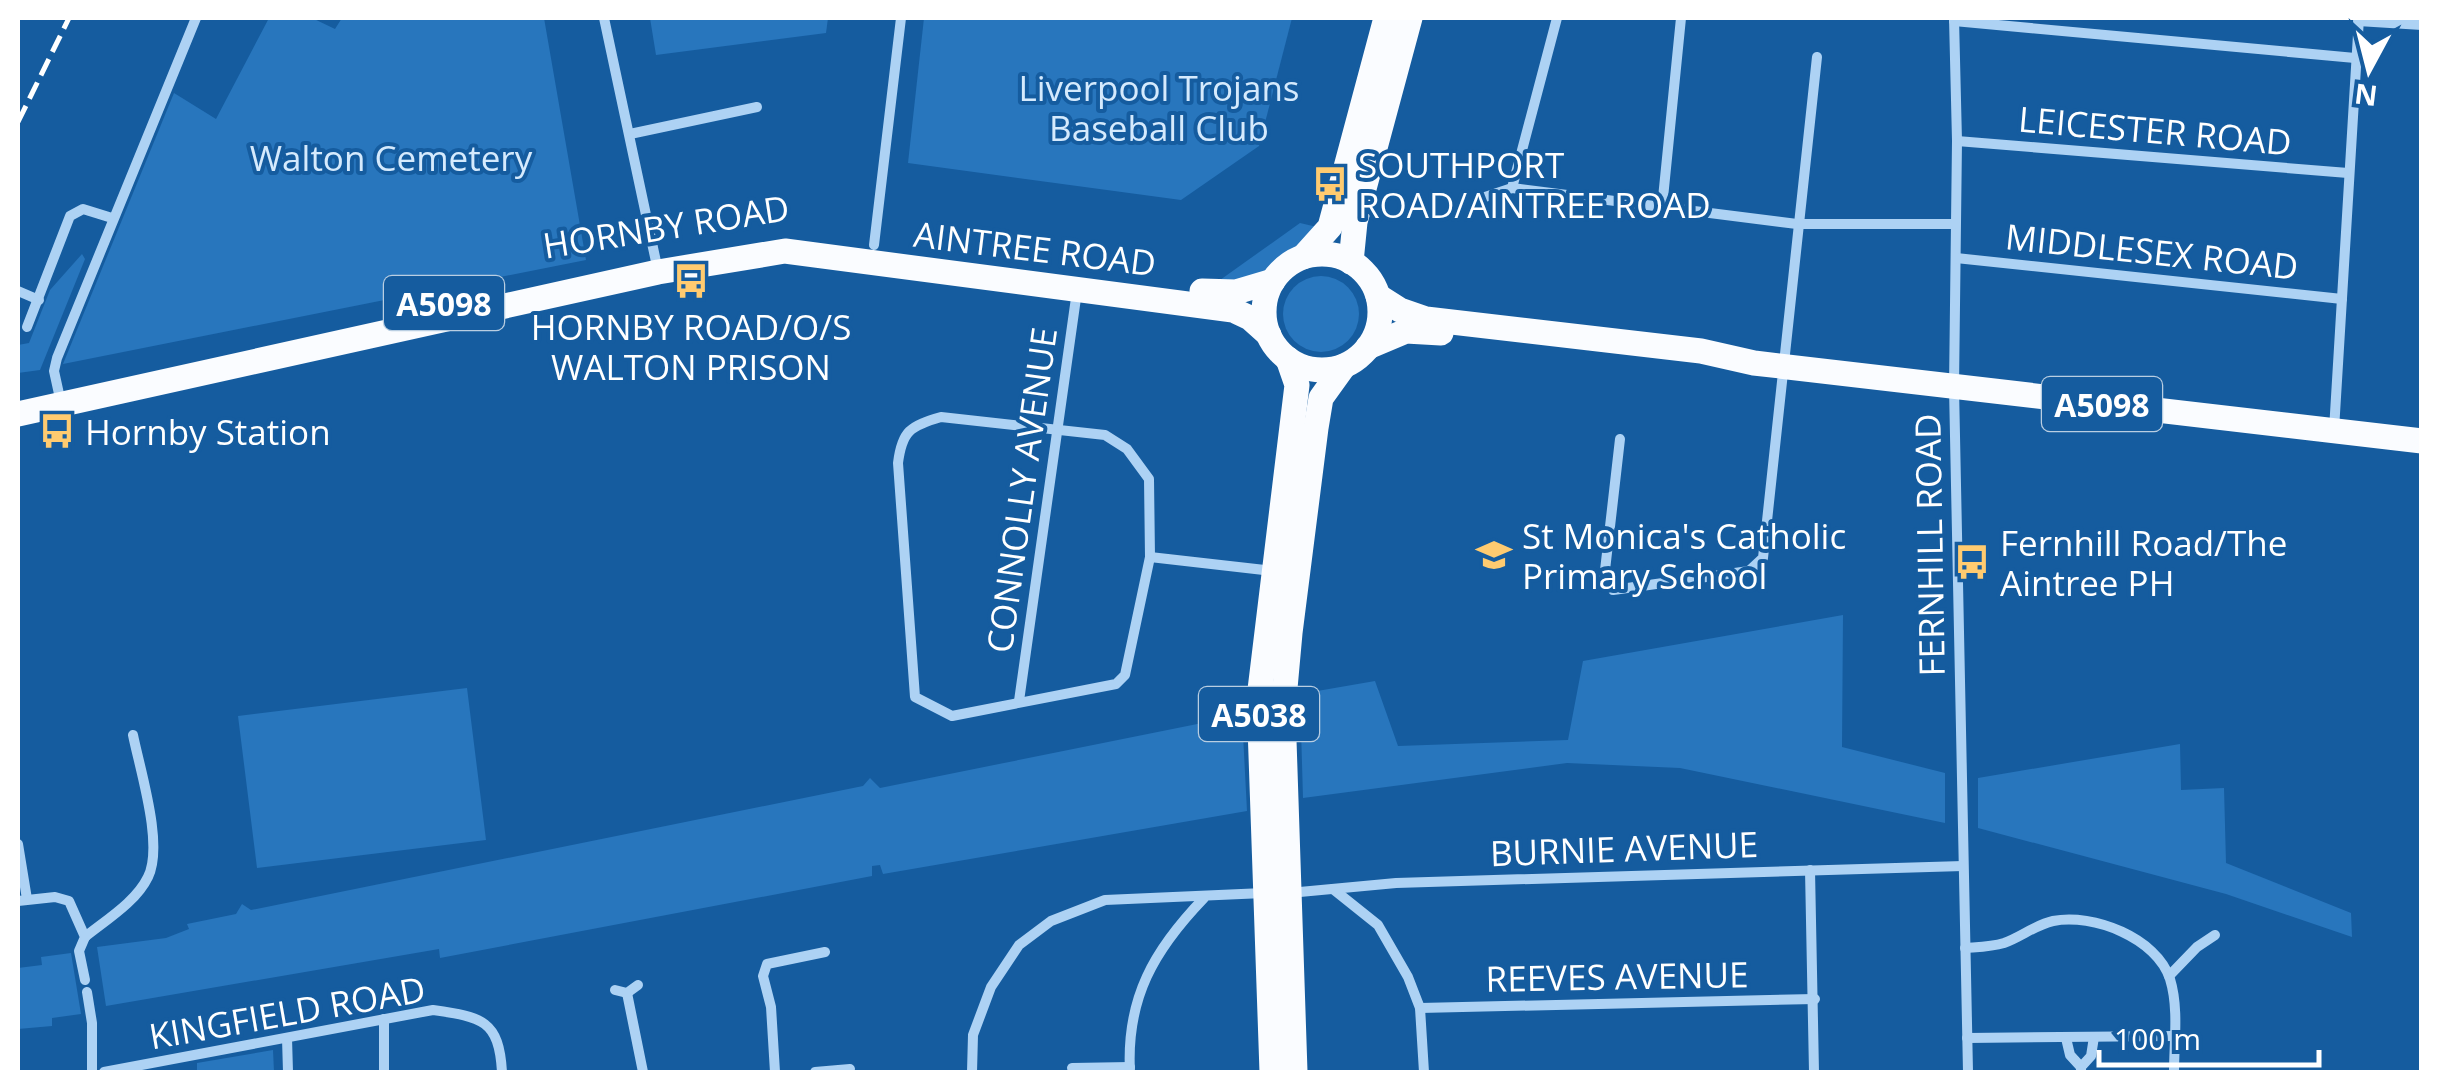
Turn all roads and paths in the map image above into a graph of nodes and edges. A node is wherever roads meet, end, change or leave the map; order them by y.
1 (196, 18) edge
2 (604, 18) edge
3 (900, 18) edge
4 (1386, 18) edge
5 (1410, 18) edge
6 (1557, 18) edge
7 (1681, 18) edge
8 (1954, 19) edge
9 (2358, 20) edge
10 (2422, 25) edge
11 (1817, 57) dead end
12 (2356, 58) junction
13 (757, 107) dead end
14 (630, 134) junction
15 (1957, 142) junction
16 (2348, 173) junction
17 (1512, 188) junction
18 (1482, 198) dead end
19 (1662, 208) junction
20 (112, 218) junction
21 (1797, 224) junction
22 (1955, 224) junction
23 (874, 245) junction
24 (785, 251) joint
25 (1303, 258) junction
26 (1956, 258) junction
27 (1351, 262) junction
28 (656, 264) junction
29 (1273, 281) junction
30 (1077, 287) junction
31 (18, 292) edge
32 (1378, 296) junction
33 (2342, 299) junction
34 (39, 300) junction
35 (27, 327) dead end
36 (1269, 334) junction
37 (1368, 347) junction
38 (1288, 358) junction
39 (1754, 364) junction
40 (1344, 366) junction
41 (1782, 367) junction
42 (1954, 388) junction
43 (18, 396) edge
44 (59, 396) junction
45 (18, 414) edge
46 (1058, 430) junction
47 (2334, 431) junction
48 (1620, 438) dead end
49 (2422, 441) edge
50 (1150, 558) junction
51 (1274, 572) junction
52 (1019, 700) junction
53 (133, 735) dead end
54 (18, 844) edge
55 (1963, 866) junction
56 (1810, 870) junction
57 (1332, 888) junction
58 (1277, 893) junction
59 (1204, 898) junction
60 (22, 900) edge
61 (2215, 935) dead end
62 (84, 937) junction
63 (1965, 948) junction
64 (825, 952) dead end
65 (2169, 976) junction
66 (638, 985) dead end
67 (1814, 999) junction
68 (1420, 1008) junction
69 (384, 1020) junction
70 (2174, 1036) junction
71 (2094, 1037) junction
72 (287, 1038) junction
73 (1968, 1038) junction
74 (2066, 1038) junction
75 (190, 1056) junction
76 (1072, 1068) dead end
77 (850, 1069) dead end
78 (1130, 1070) edge
79 (2081, 1070) edge
80 (92, 1072) edge
81 (104, 1072) edge
82 (190, 1072) edge
83 (288, 1072) edge
84 (384, 1072) edge
85 (502, 1072) edge
86 (644, 1072) edge
87 (774, 1072) edge
88 (815, 1072) edge
89 (972, 1072) edge
90 (1272, 1072) edge
91 (1295, 1072) edge
92 (1424, 1072) edge
93 (1814, 1072) edge
94 (1968, 1072) edge
95 (2174, 1072) edge

1 - 20 street
2 - 14 street
3 - 23 street
4 - 25 main road
5 - 27 main road
6 - 17 street
7 - 19 street
8 - 12 street
8 - 15 street, FERNHILL ROAD
9 - 10 street
9 - 12 street
11 - 21 street
12 - 16 street
13 - 14 street
14 - 28 street
15 - 16 street, LEICESTER ROAD
15 - 22 street, FERNHILL ROAD
16 - 33 street
17 - 18 street
17 - 19 street
19 - 21 street
20 - 34 street
20 - 44 street
21 - 22 street
21 - 41 street
22 - 26 street, FERNHILL ROAD
23 - 28 main road, HORNBY ROAD / A5098
23 - 29 main road, HORNBY ROAD / A5098
24 - 28 main road, HORNBY ROAD / A5098
24 - 30 main road, AINTREE ROAD / A5098
25 - 27 main road
25 - 29 main road
26 - 33 street, MIDDLESEX ROAD
26 - 42 street, FERNHILL ROAD
27 - 32 main road
28 - 44 main road, HORNBY ROAD / A5098
29 - 36 main road
30 - 36 main road, AINTREE ROAD / A5098
30 - 46 street, CONNOLLY AVENUE
31 - 34 street
32 - 37 main road
32 - 39 main road, A5098
33 - 47 street
34 - 35 street
36 - 38 main road
37 - 39 main road, A5098
37 - 40 main road, A5038
38 - 40 main road
38 - 51 main road, A5038
39 - 41 main road, A5098
40 - 58 main road, A5038
41 - 42 main road, A5098
41 - 48 street
42 - 47 main road, A5098
42 - 55 street, FERNHILL ROAD
43 - 44 main road, HORNBY ROAD / A5098
44 - 45 main road, HORNBY ROAD / A5098
46 - 50 street
46 - 52 street, CONNOLLY AVENUE
46 - 52 street
47 - 49 main road, A5098
50 - 51 street
50 - 52 street
51 - 58 main road, A5038
53 - 62 street
54 - 60 street
55 - 56 street, BURNIE AVENUE
55 - 63 street, FERNHILL ROAD
56 - 57 street, BURNIE AVENUE
56 - 67 street
57 - 58 street, BURNIE AVENUE
57 - 68 street
58 - 59 street, BURNIE AVENUE
58 - 90 main road, A5038
58 - 91 main road, A5038
59 - 78 street
59 - 89 street, BURNIE AVENUE
60 - 62 street
61 - 65 street
62 - 80 street
63 - 65 street
63 - 73 street, FERNHILL ROAD
64 - 87 street
65 - 70 street
66 - 86 street
67 - 68 street, REEVES AVENUE
67 - 93 street
68 - 92 street
69 - 72 street, KINGFIELD ROAD
69 - 84 street
69 - 85 street, KINGFIELD ROAD
70 - 71 street
70 - 95 street
71 - 74 street
71 - 79 street
72 - 75 street, KINGFIELD ROAD
72 - 83 street
73 - 74 street
73 - 94 street, FERNHILL ROAD
74 - 79 street
75 - 81 street, KINGFIELD ROAD
75 - 82 street
76 - 78 street
77 - 88 street

